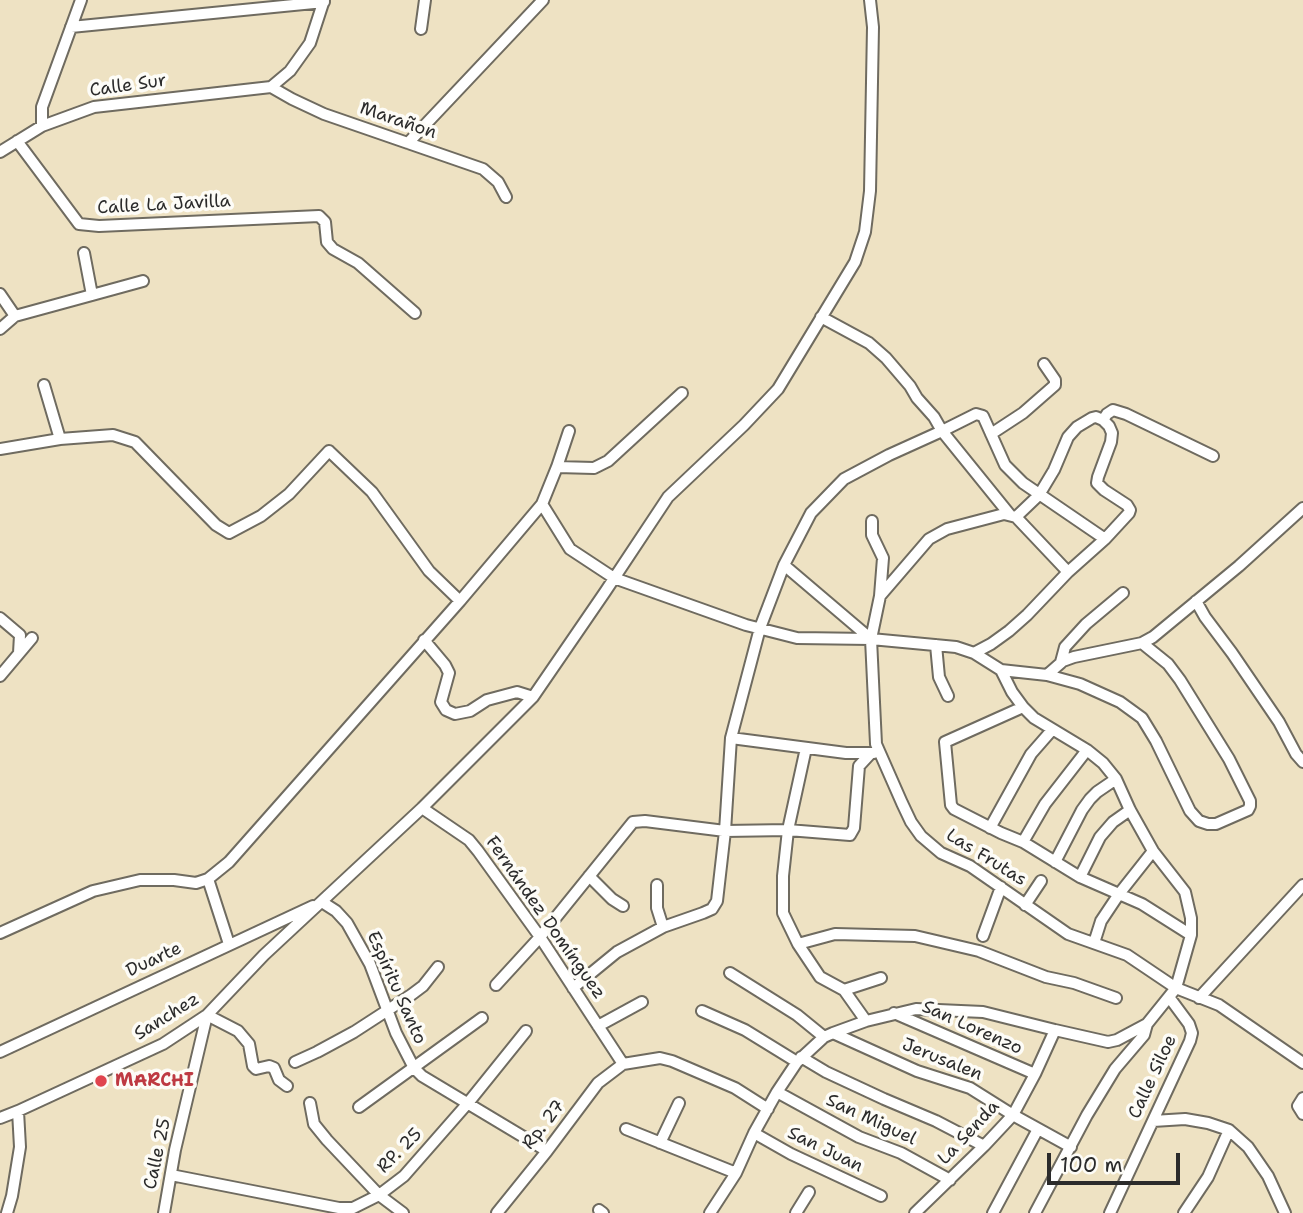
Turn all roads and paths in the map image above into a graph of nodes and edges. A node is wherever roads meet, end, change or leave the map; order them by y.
1 (81, 0) edge
2 (425, 0) edge
3 (543, 0) edge
4 (870, 0) edge
5 (324, 1) edge
6 (71, 27) junction
7 (421, 29) dead end
8 (271, 87) junction
9 (42, 125) junction
10 (17, 141) junction
11 (408, 144) junction
12 (0, 152) edge
13 (506, 197) dead end
14 (84, 253) dead end
15 (143, 281) dead end
16 (0, 294) edge
17 (92, 295) junction
18 (415, 313) dead end
19 (15, 316) junction
20 (821, 317) junction
21 (0, 329) edge
22 (1044, 364) dead end
23 (44, 385) dead end
24 (682, 393) dead end
25 (1103, 420) junction
26 (569, 431) dead end
27 (942, 431) junction
28 (991, 434) junction
29 (60, 439) junction
30 (0, 449) edge
31 (1213, 456) dead end
32 (557, 467) junction
33 (1039, 495) junction
34 (542, 504) junction
35 (1303, 508) edge
36 (1013, 516) junction
37 (872, 521) dead end
38 (1105, 539) junction
39 (784, 565) junction
40 (1068, 572) junction
41 (614, 578) junction
42 (1122, 593) dead end
43 (880, 596) junction
44 (460, 600) junction
45 (1196, 601) junction
46 (0, 618) edge
47 (760, 628) junction
48 (32, 638) dead end
49 (871, 639) junction
50 (424, 640) junction
51 (1142, 643) junction
52 (936, 645) junction
53 (19, 653) junction
54 (974, 653) junction
55 (1061, 662) junction
56 (1002, 670) junction
57 (1047, 675) junction
58 (0, 676) edge
59 (948, 696) dead end
60 (533, 697) junction
61 (1023, 707) junction
62 (1052, 730) junction
63 (731, 738) junction
64 (806, 748) junction
65 (1087, 750) junction
66 (876, 753) junction
67 (1303, 762) edge
68 (1116, 779) junction
69 (422, 808) junction
70 (1130, 810) junction
71 (990, 828) junction
72 (788, 830) junction
73 (725, 831) junction
74 (1023, 842) junction
75 (1153, 851) junction
76 (1055, 862) junction
77 (589, 876) junction
78 (1080, 877) junction
79 (208, 879) junction
80 (1041, 881) dead end
81 (1303, 884) edge
82 (657, 885) dead end
83 (1001, 887) junction
84 (1119, 894) junction
85 (322, 902) junction
86 (1026, 905) junction
87 (623, 906) dead end
88 (663, 928) junction
89 (0, 933) edge
90 (1191, 935) junction
91 (983, 936) dead end
92 (540, 937) junction
93 (1094, 943) junction
94 (229, 944) junction
95 (798, 944) junction
96 (438, 967) dead end
97 (730, 973) dead end
98 (881, 978) dead end
99 (496, 985) dead end
100 (573, 988) junction
101 (844, 990) junction
102 (1173, 993) junction
103 (1199, 998) junction
104 (1116, 999) dead end
105 (642, 1002) dead end
106 (388, 1010) junction
107 (702, 1011) dead end
108 (894, 1013) junction
109 (207, 1016) junction
110 (482, 1018) dead end
111 (866, 1021) junction
112 (1147, 1024) junction
113 (598, 1026) junction
114 (1055, 1030) junction
115 (526, 1031) dead end
116 (829, 1035) junction
117 (0, 1052) edge
118 (799, 1059) junction
119 (295, 1062) dead end
120 (1303, 1063) edge
121 (623, 1064) junction
122 (414, 1068) junction
123 (1035, 1074) junction
124 (287, 1086) dead end
125 (777, 1092) junction
126 (1303, 1098) edge
127 (310, 1103) dead end
128 (468, 1103) junction
129 (678, 1104) dead end
130 (359, 1107) dead end
131 (768, 1109) junction
132 (18, 1111) junction
133 (1303, 1114) edge
134 (1013, 1115) junction
135 (0, 1118) edge
136 (1153, 1121) junction
137 (625, 1129) dead end
138 (1038, 1129) junction
139 (1228, 1130) junction
140 (754, 1133) junction
141 (660, 1143) junction
142 (984, 1146) junction
143 (1071, 1147) junction
144 (547, 1151) junction
145 (736, 1173) junction
146 (171, 1175) junction
147 (950, 1180) junction
148 (808, 1192) dead end
149 (379, 1195) junction
150 (881, 1196) dead end
151 (312, 1208) edge
152 (7, 1213) edge
153 (164, 1213) edge
154 (403, 1213) edge
155 (496, 1213) edge
156 (710, 1213) edge
157 (796, 1213) edge
158 (915, 1213) edge
159 (993, 1213) edge
160 (1035, 1213) edge
161 (1110, 1213) edge
162 (1184, 1213) edge
163 (1285, 1213) edge

1 - 6 street
2 - 7 street
3 - 11 street
4 - 20 street, Sanchez
5 - 6 street
5 - 8 street
6 - 9 street
8 - 9 street, Calle Sur
8 - 11 street, Marañon
9 - 10 street, Calle Sur
10 - 12 street, Calle Sur
10 - 18 street, Calle La Javilla
11 - 13 street, Marañon
14 - 17 street
15 - 17 street
16 - 19 street
17 - 19 street
19 - 21 street
20 - 27 street
20 - 41 street, Sanchez
22 - 28 street
23 - 29 street
24 - 32 street
25 - 31 street
25 - 33 street
25 - 38 street
26 - 32 street
27 - 28 street
27 - 36 street
27 - 39 street
28 - 33 street
29 - 30 street
29 - 44 street
32 - 34 street
33 - 36 street
33 - 38 street
34 - 41 street
34 - 44 street
35 - 45 street
36 - 40 street
36 - 43 street
37 - 43 street, Las Frutas
38 - 40 street
39 - 47 street
39 - 49 street
40 - 54 street
41 - 47 street
41 - 60 street, Sanchez
42 - 55 street
43 - 49 street, Las Frutas
44 - 50 street
45 - 51 street
45 - 67 street
46 - 53 street
47 - 49 street
47 - 63 street
48 - 53 street
49 - 52 street
49 - 66 street, Las Frutas
50 - 60 street
50 - 79 street
51 - 55 street
51 - 57 street
52 - 54 street
52 - 59 street
53 - 58 street
54 - 56 street
55 - 57 street
56 - 57 street
56 - 61 street
60 - 69 street, Sanchez
61 - 62 street
61 - 71 street
62 - 65 street
62 - 71 street
63 - 64 street
63 - 73 street
64 - 66 street
64 - 72 street
65 - 68 street
65 - 74 street
66 - 72 street
66 - 83 street, Las Frutas
68 - 70 street
68 - 76 street
69 - 85 street, Sanchez
69 - 92 street, Fernández Domínguez
70 - 75 street
70 - 78 street
71 - 74 street
72 - 73 street
72 - 95 street
73 - 77 street
73 - 88 street
74 - 76 street
75 - 84 street
75 - 90 street
76 - 78 street
77 - 87 street
77 - 92 street
78 - 84 street
79 - 89 street
79 - 94 street
80 - 86 street
81 - 103 street
82 - 88 street
83 - 86 street, Las Frutas
83 - 91 street
84 - 90 street
84 - 93 street
85 - 94 street, Duarte
85 - 106 street, Espíritu Santo
85 - 109 street, Sanchez
86 - 93 street, Las Frutas
88 - 100 street
90 - 102 street
92 - 99 street
92 - 100 street, Fernández Domínguez
93 - 102 street, Las Frutas
94 - 117 street, Duarte
95 - 101 street
95 - 104 street
96 - 106 street
97 - 116 street, Jerusalen
98 - 101 street
100 - 113 street, Fernández Domínguez
101 - 111 street
102 - 103 street
102 - 112 street
102 - 136 street, Calle Siloe
103 - 120 street
105 - 113 street
106 - 119 street
106 - 122 street, Espíritu Santo
107 - 118 street
108 - 111 street
108 - 114 street
108 - 123 street, San Lorenzo
109 - 124 street
109 - 132 street, Sanchez
109 - 146 street, Calle 25
110 - 122 street
111 - 116 street
112 - 114 street
112 - 143 street
113 - 121 street, Fernández Domínguez
114 - 123 street, La Senda
115 - 128 street, RP. 25
116 - 118 street
116 - 134 street, Jerusalen
118 - 125 street
118 - 142 street
121 - 131 street
121 - 144 street, Rp. 27
122 - 128 street, Espíritu Santo
122 - 130 street
123 - 134 street, La Senda
125 - 131 street
125 - 147 street, San Miguel
126 - 133 street
127 - 149 street
128 - 144 street, Espíritu Santo
128 - 149 street, RP. 25
129 - 141 street
131 - 140 street
132 - 135 street, Sanchez
132 - 152 street
134 - 138 street, Jerusalen
134 - 142 street, La Senda
136 - 139 street
136 - 161 street, Calle Siloe
137 - 141 street
138 - 143 street, Jerusalen
138 - 159 street
139 - 162 street
139 - 163 street
140 - 145 street
140 - 150 street, San Juan
141 - 145 street
142 - 147 street, La Senda
143 - 160 street
144 - 155 street, Rp. 27
145 - 156 street
146 - 151 street, RP. 25
146 - 153 street, Calle 25
147 - 158 street, La Senda
148 - 157 street
149 - 151 street, RP. 25
149 - 154 street

